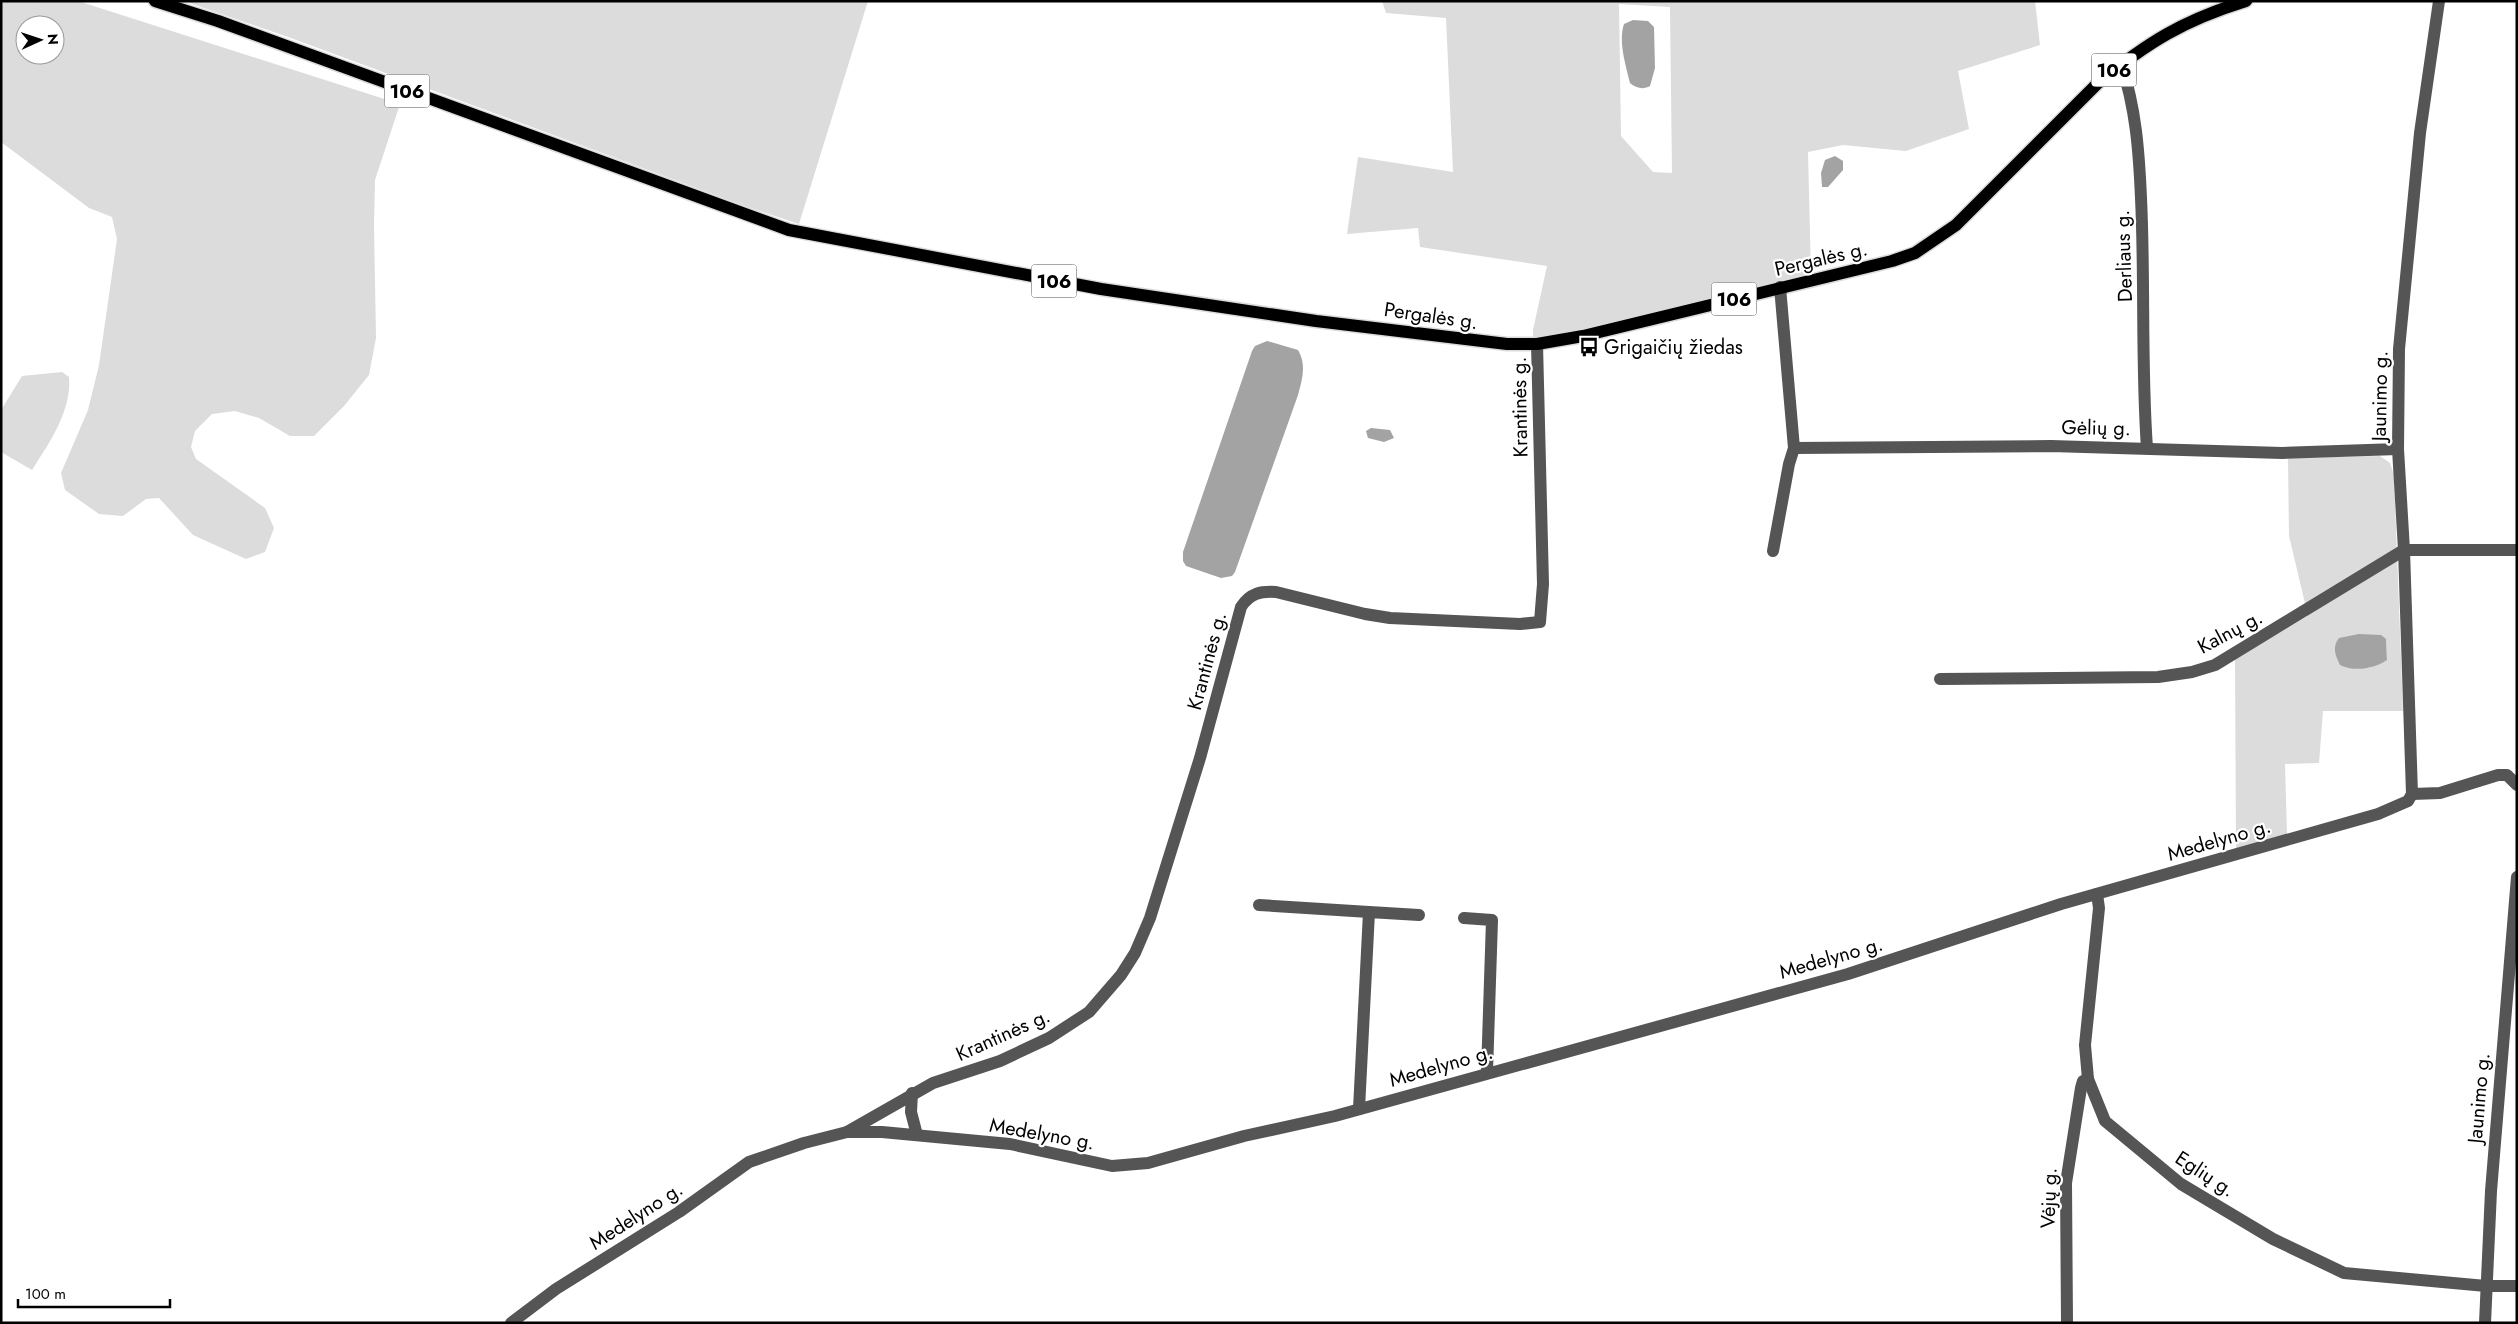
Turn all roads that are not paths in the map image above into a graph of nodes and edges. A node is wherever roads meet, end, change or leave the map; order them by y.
1 (155, 1) edge
2 (2246, 1) edge
3 (2439, 1) edge
4 (2121, 64) junction
5 (1780, 287) junction
6 (1537, 344) junction
7 (1794, 448) junction
8 (2146, 448) junction
9 (2398, 449) junction
10 (2404, 550) junction
11 (2517, 550) edge
12 (1773, 551) dead end
13 (1940, 679) dead end
14 (2517, 785) edge
15 (2410, 798) junction
16 (2517, 877) edge
17 (2097, 894) junction
18 (1259, 905) dead end
19 (1369, 912) junction
20 (1419, 915) dead end
21 (1464, 918) dead end
22 (1487, 1072) junction
23 (2088, 1079) junction
24 (912, 1093) junction
25 (1359, 1109) junction
26 (846, 1132) junction
27 (917, 1135) junction
28 (2486, 1286) junction
29 (2517, 1286) edge
30 (511, 1323) edge
31 (2067, 1323) edge
32 (2485, 1323) edge

1 - 6 main road, Pergalės g. / 106
2 - 4 main road, Pergalės g. / 106
3 - 9 street, Jaunimo g.
4 - 5 main road, Pergalės g. / 106
4 - 8 street, Derliaus g.
5 - 6 main road, Pergalės g. / 106
5 - 7 street
6 - 24 street, Krantinės g.
7 - 8 street, Gėlių g.
7 - 12 street
8 - 9 street, Gėlių g.
9 - 10 street, Jaunimo g.
10 - 11 street
10 - 13 street, Kalnų g.
10 - 15 street, Jaunimo g.
14 - 15 street
15 - 17 street, Medelyno g.
16 - 28 street, Jaunimo g.
17 - 22 street, Medelyno g.
17 - 23 street, Eglių g.
18 - 19 street
19 - 20 street
19 - 25 street
21 - 22 street
22 - 25 street, Medelyno g.
23 - 28 street, Eglių g.
23 - 31 street, Vėjų g.
24 - 26 street, Krantinės g.
24 - 27 street
25 - 27 street, Medelyno g.
26 - 27 street, Medelyno g.
26 - 30 street, Medelyno g.
28 - 29 street, Eglių g.
28 - 32 street, Jaunimo g.

